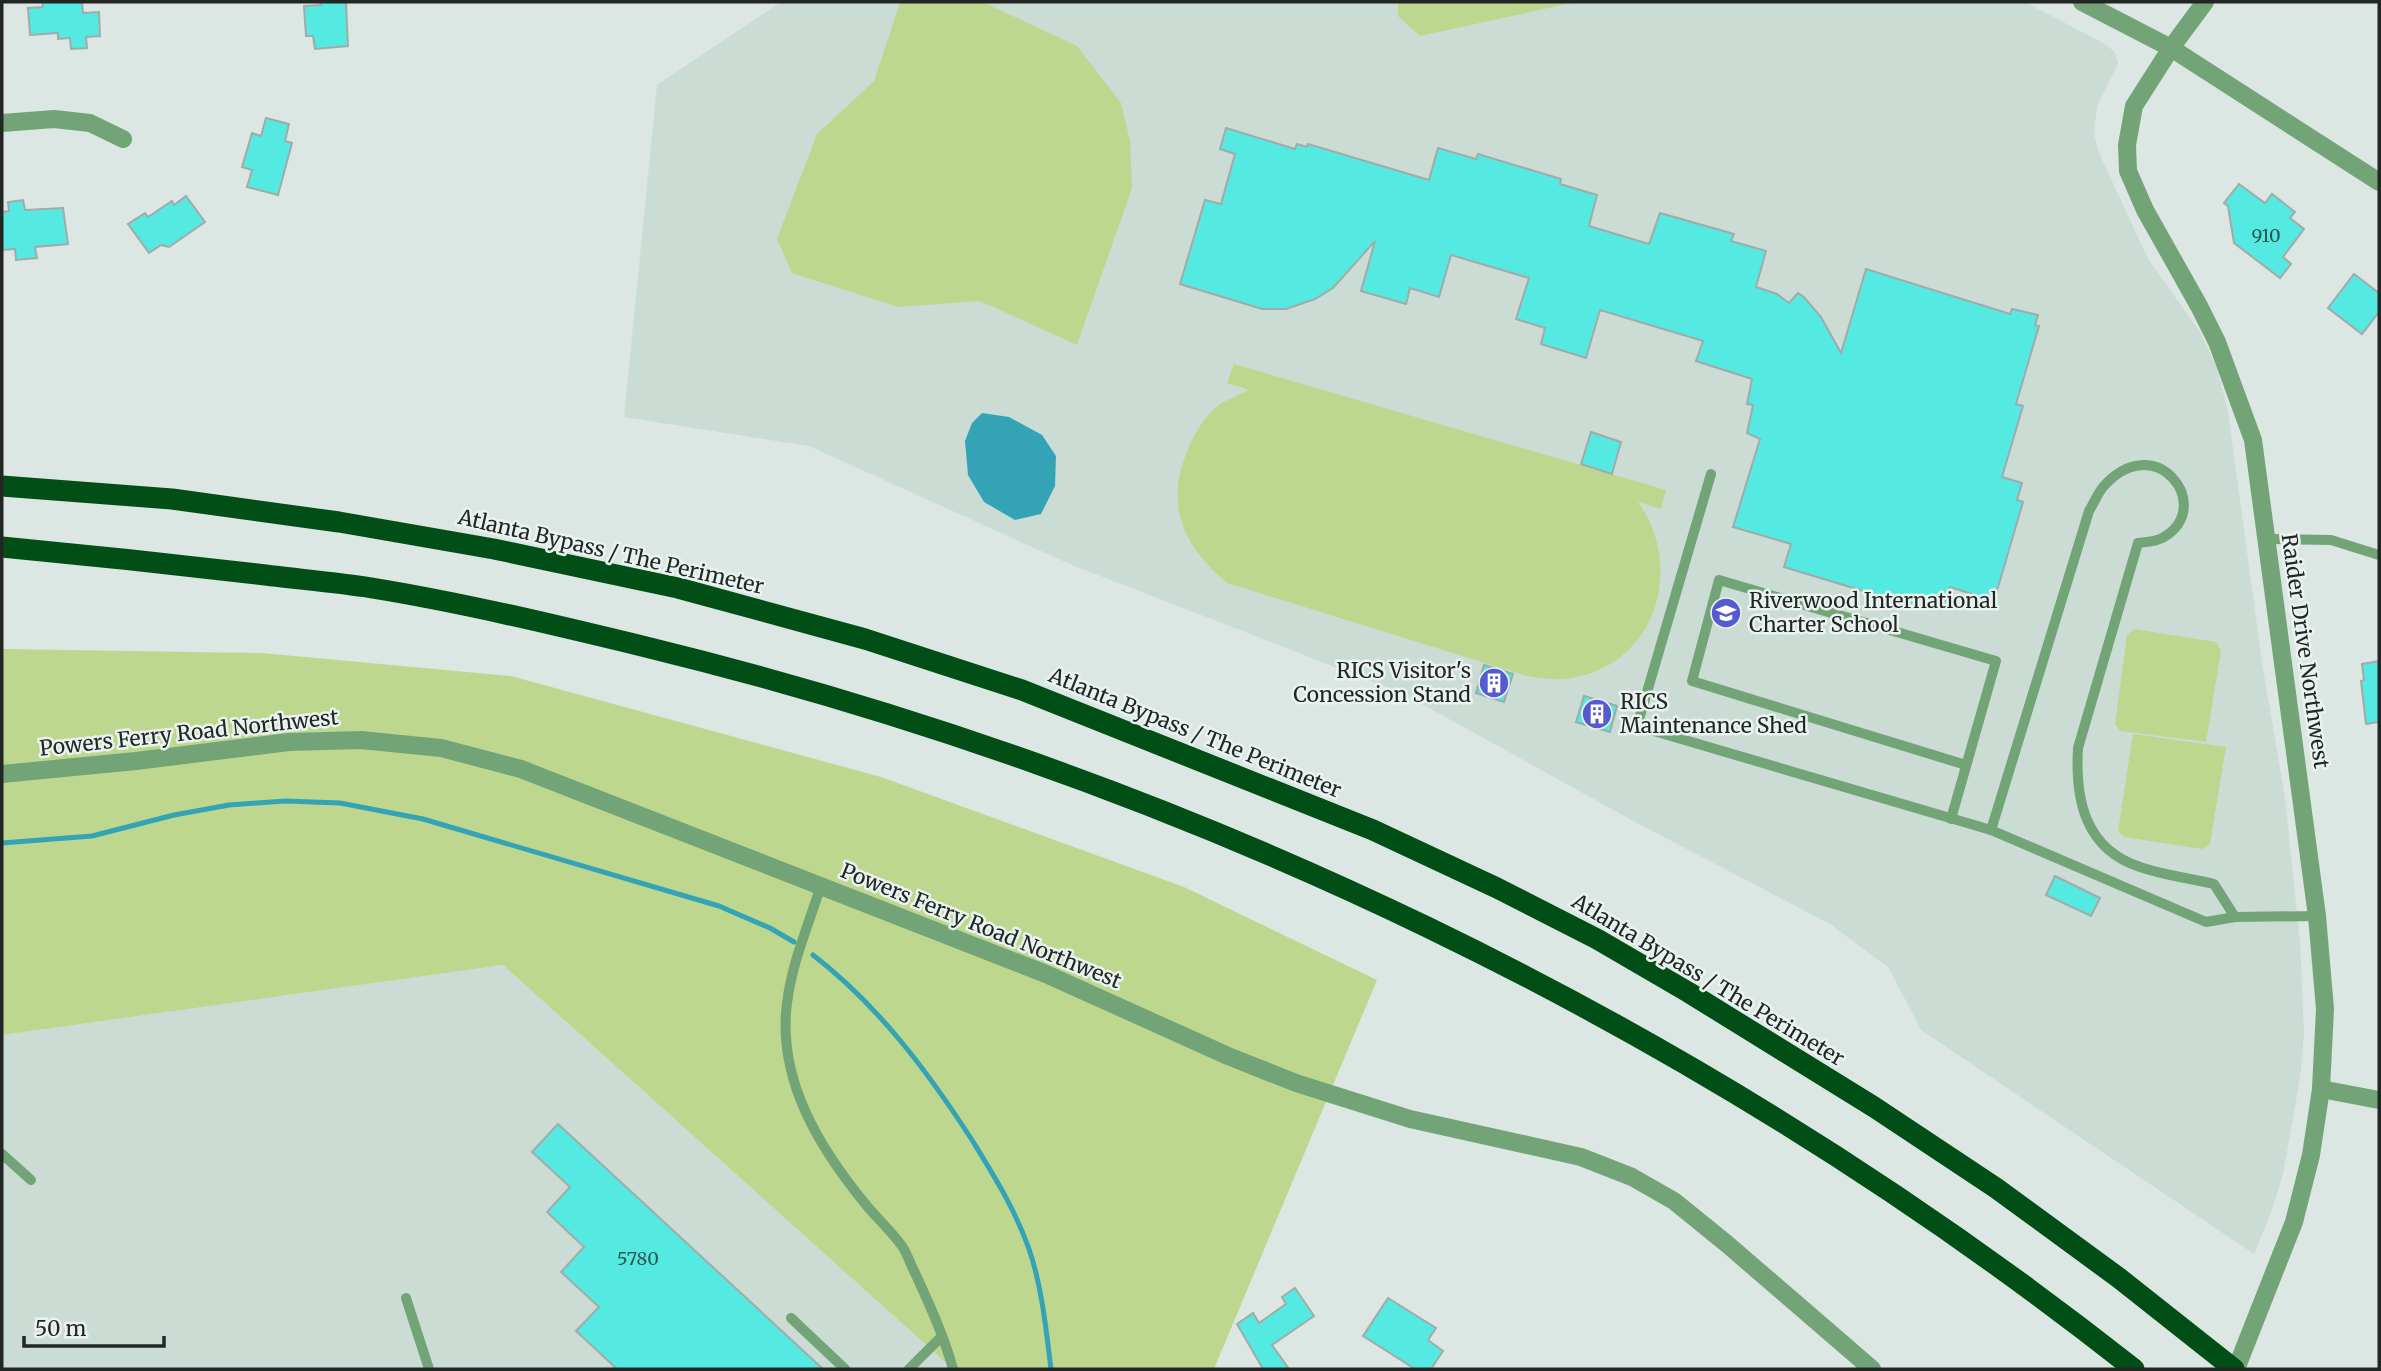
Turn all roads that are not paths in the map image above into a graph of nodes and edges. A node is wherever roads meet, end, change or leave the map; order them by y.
1 (2082, 2) edge
2 (2205, 2) edge
3 (2171, 48) junction
4 (2, 123) edge
5 (123, 139) dead end
6 (2379, 181) edge
7 (1712, 474) dead end
8 (2, 486) edge
9 (2268, 539) junction
10 (2, 547) edge
11 (2379, 555) edge
12 (1966, 765) junction
13 (2, 774) edge
14 (1951, 819) junction
15 (1991, 830) junction
16 (821, 885) junction
17 (2317, 916) junction
18 (2235, 917) junction
19 (2321, 1089) junction
20 (2379, 1100) edge
21 (2, 1154) edge
22 (11, 1162) junction
23 (2, 1172) edge
24 (31, 1180) dead end
25 (407, 1298) dead end
26 (791, 1318) dead end
27 (942, 1336) junction
28 (429, 1369) edge
29 (845, 1369) edge
30 (909, 1369) edge
31 (953, 1369) edge
32 (1872, 1369) edge
33 (2134, 1369) edge
34 (2235, 1369) edge

1 - 3 street
2 - 3 street, Raider Drive Northwest
3 - 6 street
3 - 9 street, Raider Drive Northwest
4 - 5 street
7 - 14 lane
8 - 34 highway, Atlanta Bypass / The Perimeter
9 - 11 lane
9 - 17 street, Raider Drive Northwest
10 - 33 highway
12 - 12 lane
12 - 14 lane
13 - 16 street, Powers Ferry Road Northwest
14 - 15 lane
15 - 18 lane
15 - 18 lane
16 - 27 lane
16 - 32 street, Powers Ferry Road Northwest
17 - 18 lane
17 - 19 street, Raider Drive Northwest
19 - 20 street
19 - 34 street, Raider Drive Northwest
21 - 22 lane
22 - 23 lane
22 - 24 lane
25 - 28 lane
26 - 29 lane
27 - 30 lane
27 - 31 lane

